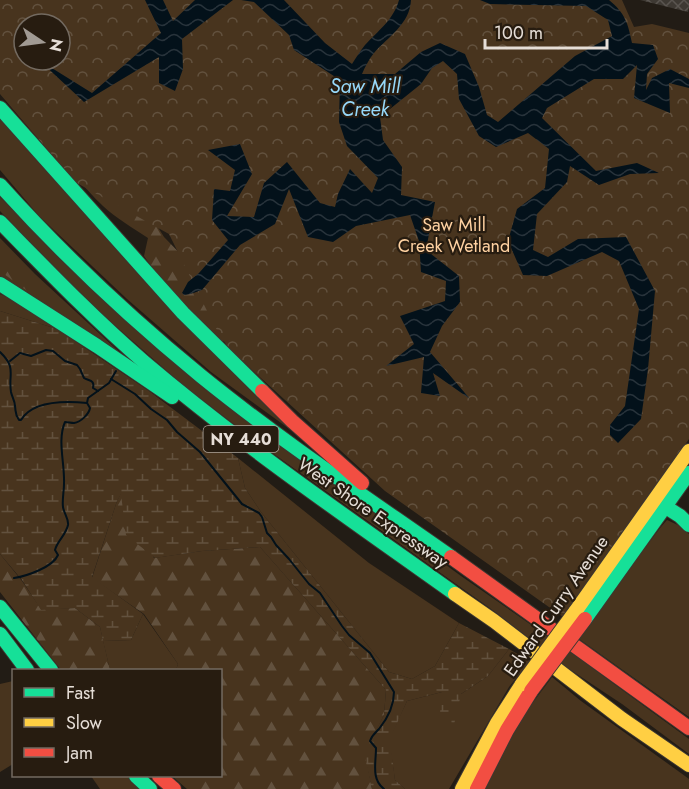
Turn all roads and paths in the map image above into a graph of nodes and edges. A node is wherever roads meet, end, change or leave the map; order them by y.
1 (0, 108) edge
2 (0, 185) edge
3 (0, 222) edge
4 (0, 284) edge
5 (689, 451) edge
6 (689, 472) edge
7 (295, 480) junction
8 (659, 503) junction
9 (689, 525) edge
10 (430, 542) junction
11 (0, 607) edge
12 (0, 634) edge
13 (26, 669) edge
14 (50, 669) edge
15 (527, 688) junction
16 (622, 719) junction
17 (689, 728) edge
18 (689, 765) edge
19 (689, 771) edge
20 (137, 777) edge
21 (160, 777) edge
22 (150, 789) edge
23 (174, 789) edge
24 (462, 789) edge
25 (477, 789) edge

1 - 10 main road
2 - 10 main road, West Shore Expressway / NY 440
3 - 7 main road, West Shore Expressway / NY 440
4 - 7 main road
5 - 8 main road, Edward Curry Avenue
6 - 8 main road, Edward Curry Avenue
7 - 16 main road, West Shore Expressway / NY 440
8 - 9 main road
8 - 15 main road, Edward Curry Avenue, bridge
10 - 17 main road, West Shore Expressway / NY 440
11 - 14 main road
12 - 13 main road
15 - 24 main road, Edward Curry Avenue
15 - 25 main road, Edward Curry Avenue
16 - 18 main road, West Shore Expressway / NY 440
16 - 19 main road
20 - 22 main road
21 - 23 main road

